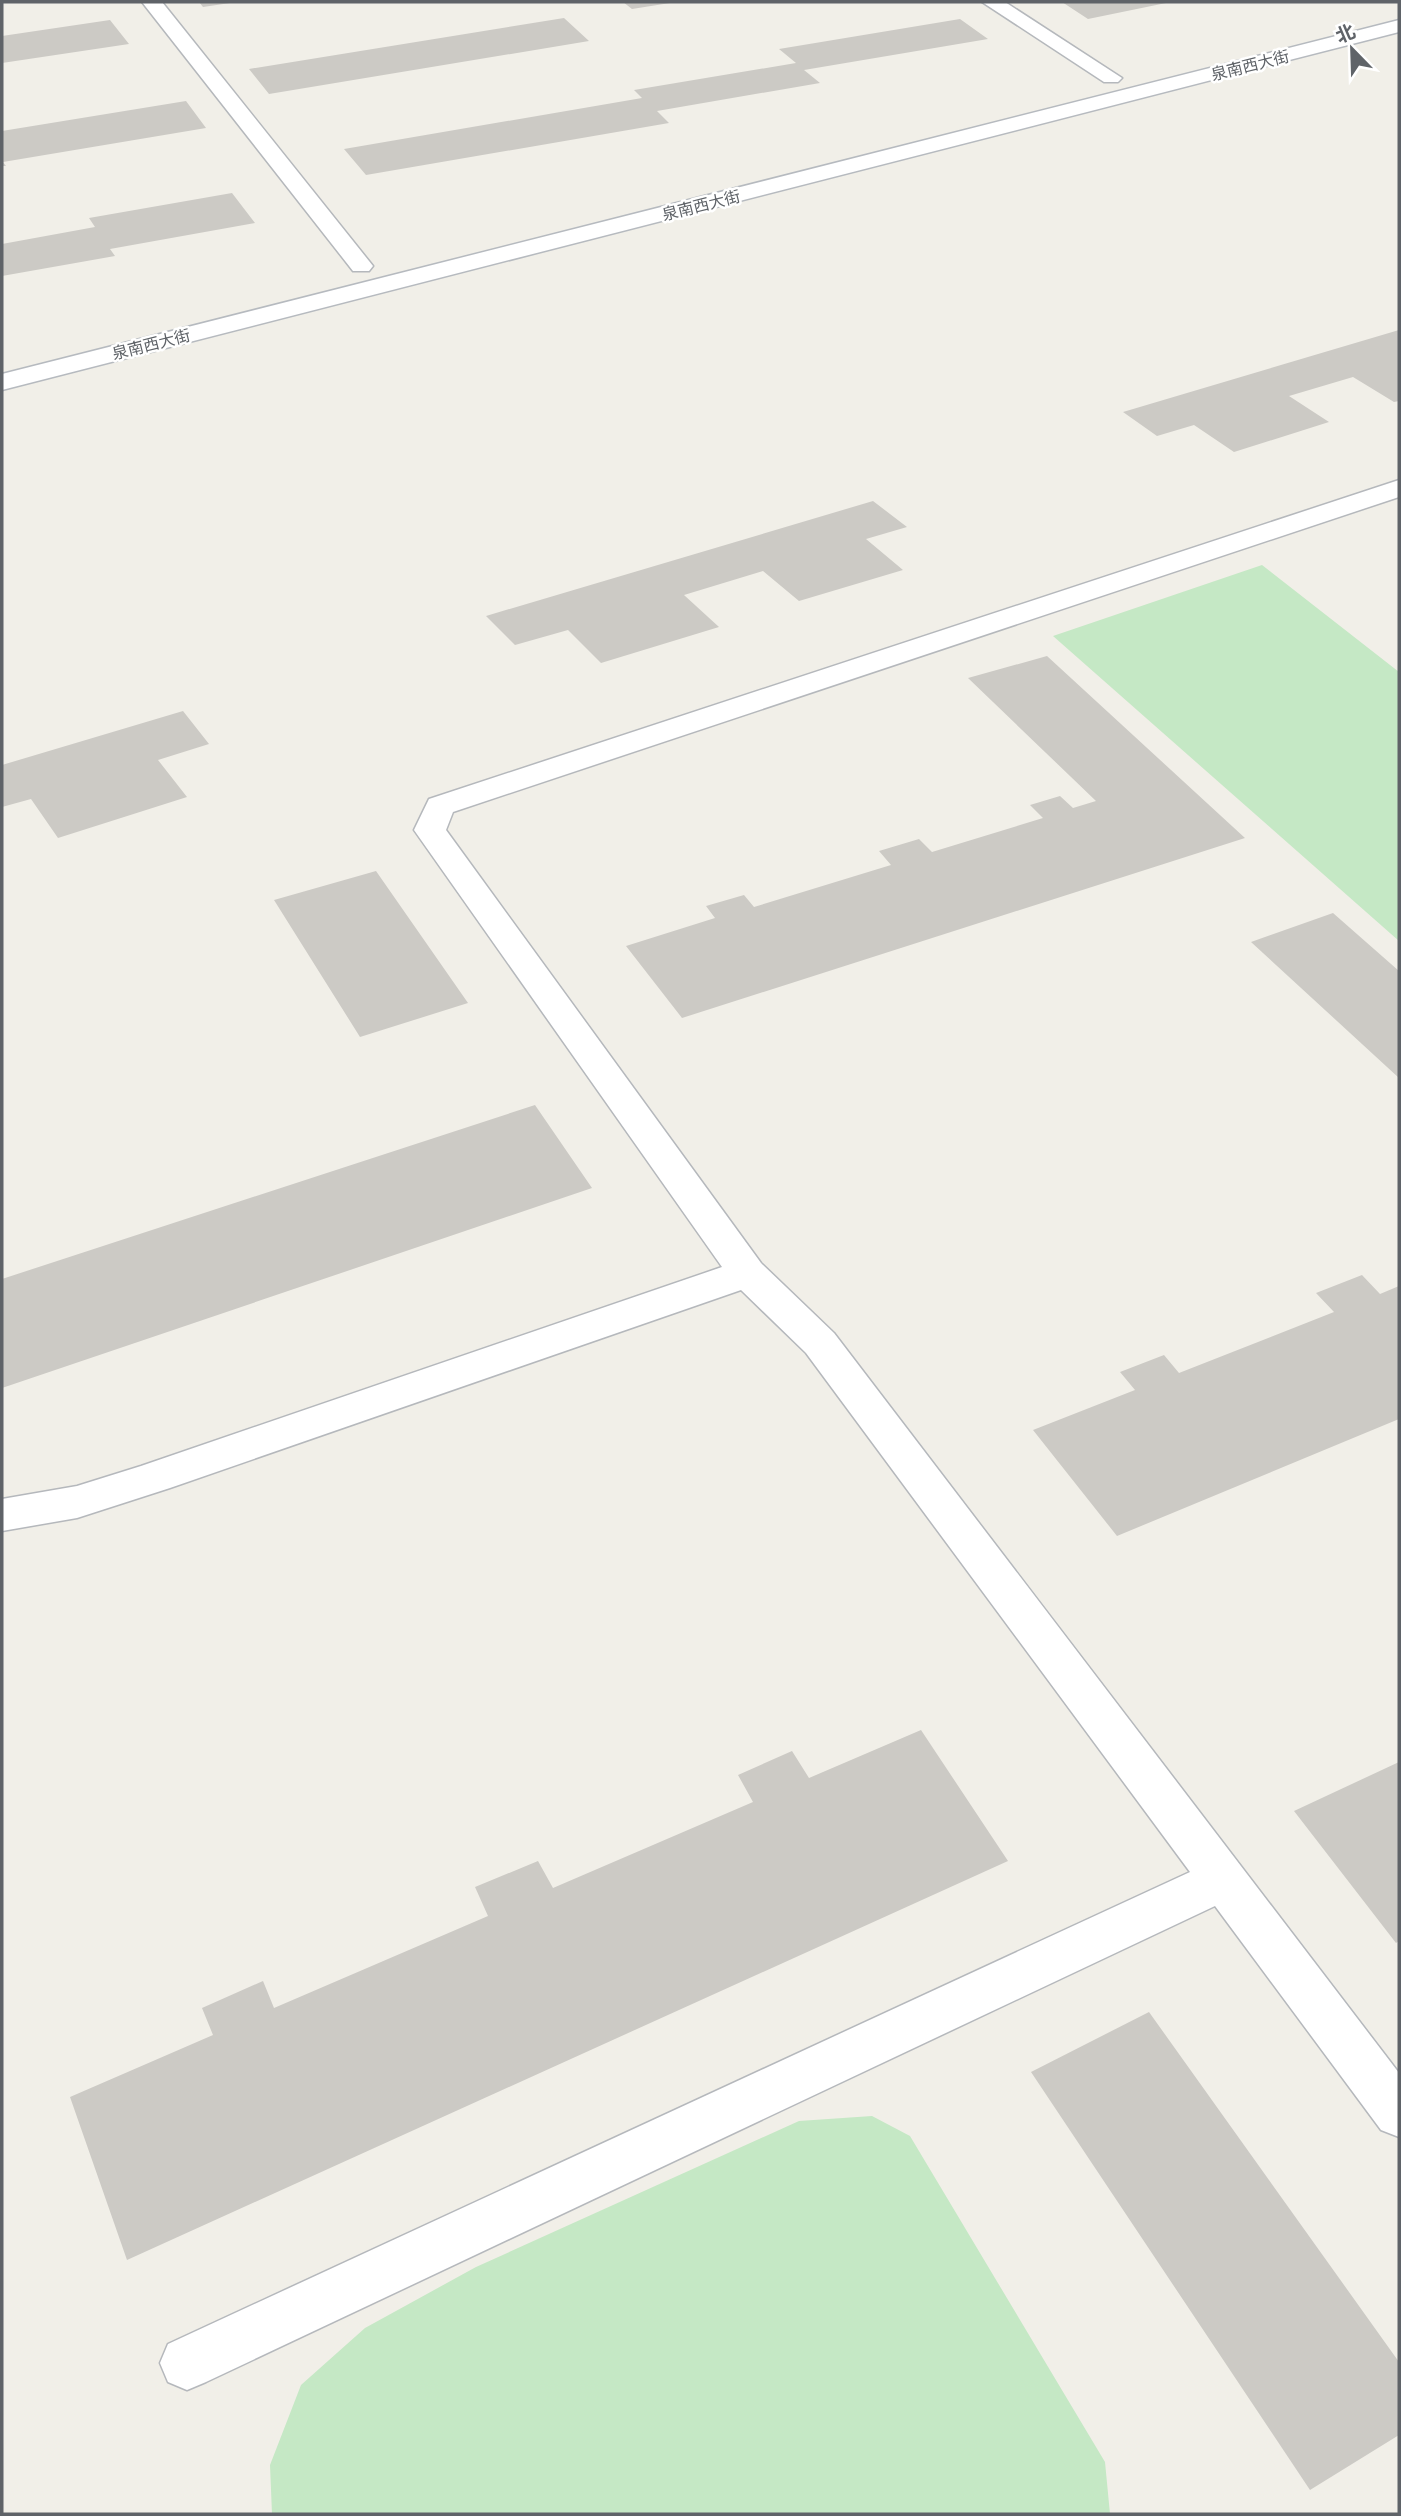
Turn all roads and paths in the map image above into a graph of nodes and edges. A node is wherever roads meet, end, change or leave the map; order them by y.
1 (152, 2) edge
2 (992, 2) edge
3 (1399, 6) edge
4 (1399, 26) edge
5 (1111, 78) junction
6 (721, 176) dead end
7 (388, 260) dead end
8 (361, 266) junction
9 (335, 273) dead end
10 (2, 382) edge
11 (1399, 488) edge
12 (747, 1273) junction
13 (2, 1515) edge
14 (1223, 1879) junction
15 (1399, 2113) edge
16 (187, 2363) dead end

1 - 8 main road
2 - 5 main road
3 - 5 main road, 泉南西大街
4 - 10 main road, 泉南西大街
5 - 6 main road, 泉南西大街
7 - 8 main road
8 - 9 main road
11 - 12 main road
12 - 13 main road
12 - 14 main road
14 - 15 main road
14 - 16 main road

